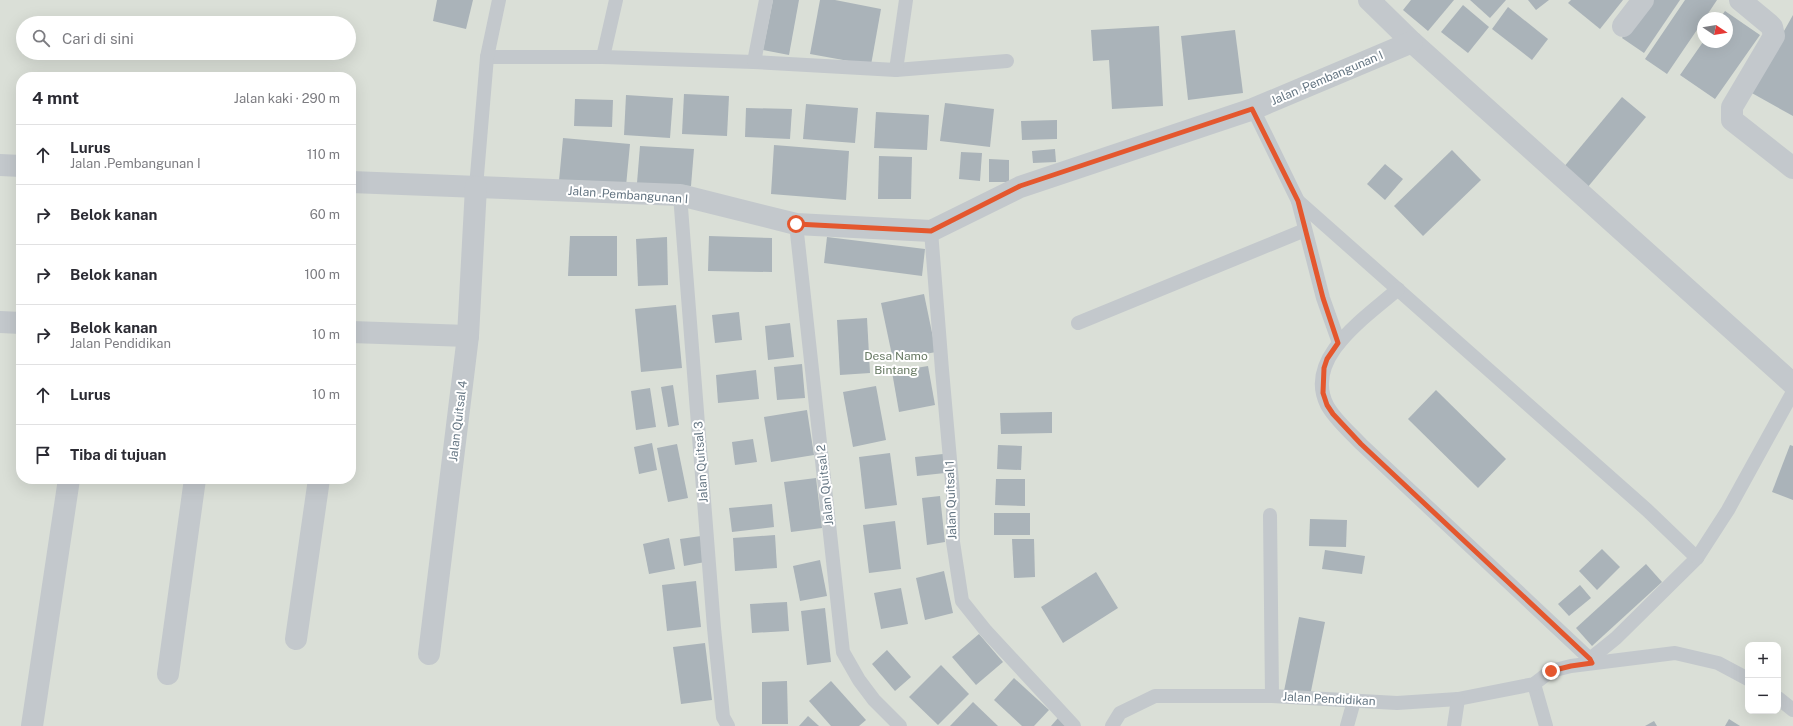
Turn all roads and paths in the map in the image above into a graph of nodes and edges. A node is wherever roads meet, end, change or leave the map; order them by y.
1 (499, 0) edge
2 (616, 0) edge
3 (766, 0) edge
4 (906, 0) edge
5 (1643, 0) edge
6 (1740, 0) edge
7 (1377, 3) edge
8 (1623, 26) dead end
9 (1412, 42) junction
10 (487, 57) junction
11 (603, 57) junction
12 (1007, 61) dead end
13 (754, 62) junction
14 (896, 70) junction
15 (1252, 109) junction
16 (0, 165) edge
17 (16, 166) edge
18 (1793, 168) edge
19 (356, 182) edge
20 (476, 187) junction
21 (680, 195) junction
22 (1298, 201) junction
23 (796, 224) junction
24 (1305, 230) junction
25 (931, 231) junction
26 (1398, 289) junction
27 (0, 322) edge
28 (16, 323) edge
29 (1078, 323) dead end
30 (356, 332) edge
31 (468, 336) junction
32 (1338, 343) junction
33 (1793, 384) edge
34 (1793, 392) edge
35 (68, 484) edge
36 (194, 484) edge
37 (318, 484) edge
38 (1270, 515) dead end
39 (1697, 558) junction
40 (296, 640) dead end
41 (429, 654) dead end
42 (1591, 661) junction
43 (168, 674) dead end
44 (1746, 678) edge
45 (1534, 684) junction
46 (1272, 696) junction
47 (1458, 699) junction
48 (1781, 700) edge
49 (1354, 701) junction
50 (1793, 710) edge
51 (32, 726) edge
52 (728, 726) edge
53 (900, 726) edge
54 (1074, 726) edge
55 (1112, 726) edge
56 (1347, 726) edge
57 (1454, 726) edge
58 (1546, 726) edge

1 - 10 lane
2 - 11 lane
3 - 13 lane
4 - 14 lane
5 - 8 street
6 - 18 street
7 - 9 street
9 - 15 street, Jalan .Pembangunan I
9 - 33 street
10 - 11 lane
10 - 20 lane
11 - 13 lane
12 - 14 lane
13 - 14 lane
15 - 22 lane
15 - 25 street, Jalan .Pembangunan I
16 - 17 street
19 - 20 street, Jalan .Pembangunan I
20 - 21 street, Jalan .Pembangunan I
20 - 31 street, Jalan Quitsal 4
21 - 23 street, Jalan .Pembangunan I
21 - 52 lane, Jalan Quitsal 3
22 - 24 lane
22 - 26 lane
23 - 25 street, Jalan .Pembangunan I
23 - 53 lane, Jalan Quitsal 2
24 - 29 lane
24 - 32 lane
25 - 54 lane, Jalan Quitsal 1
26 - 32 lane
26 - 39 lane
27 - 28 street
30 - 31 street
31 - 41 street, Jalan Quitsal 4
32 - 42 lane
34 - 39 lane
35 - 51 street
36 - 43 street
37 - 40 street
38 - 46 lane
39 - 42 lane
42 - 44 lane
42 - 45 lane, Jalan Pendidikan
45 - 47 lane, Jalan Pendidikan
45 - 58 lane
46 - 49 lane, Jalan Pendidikan
46 - 55 lane, Jalan Pendidikan
47 - 49 lane, Jalan Pendidikan
47 - 57 lane
48 - 50 lane
49 - 56 lane

